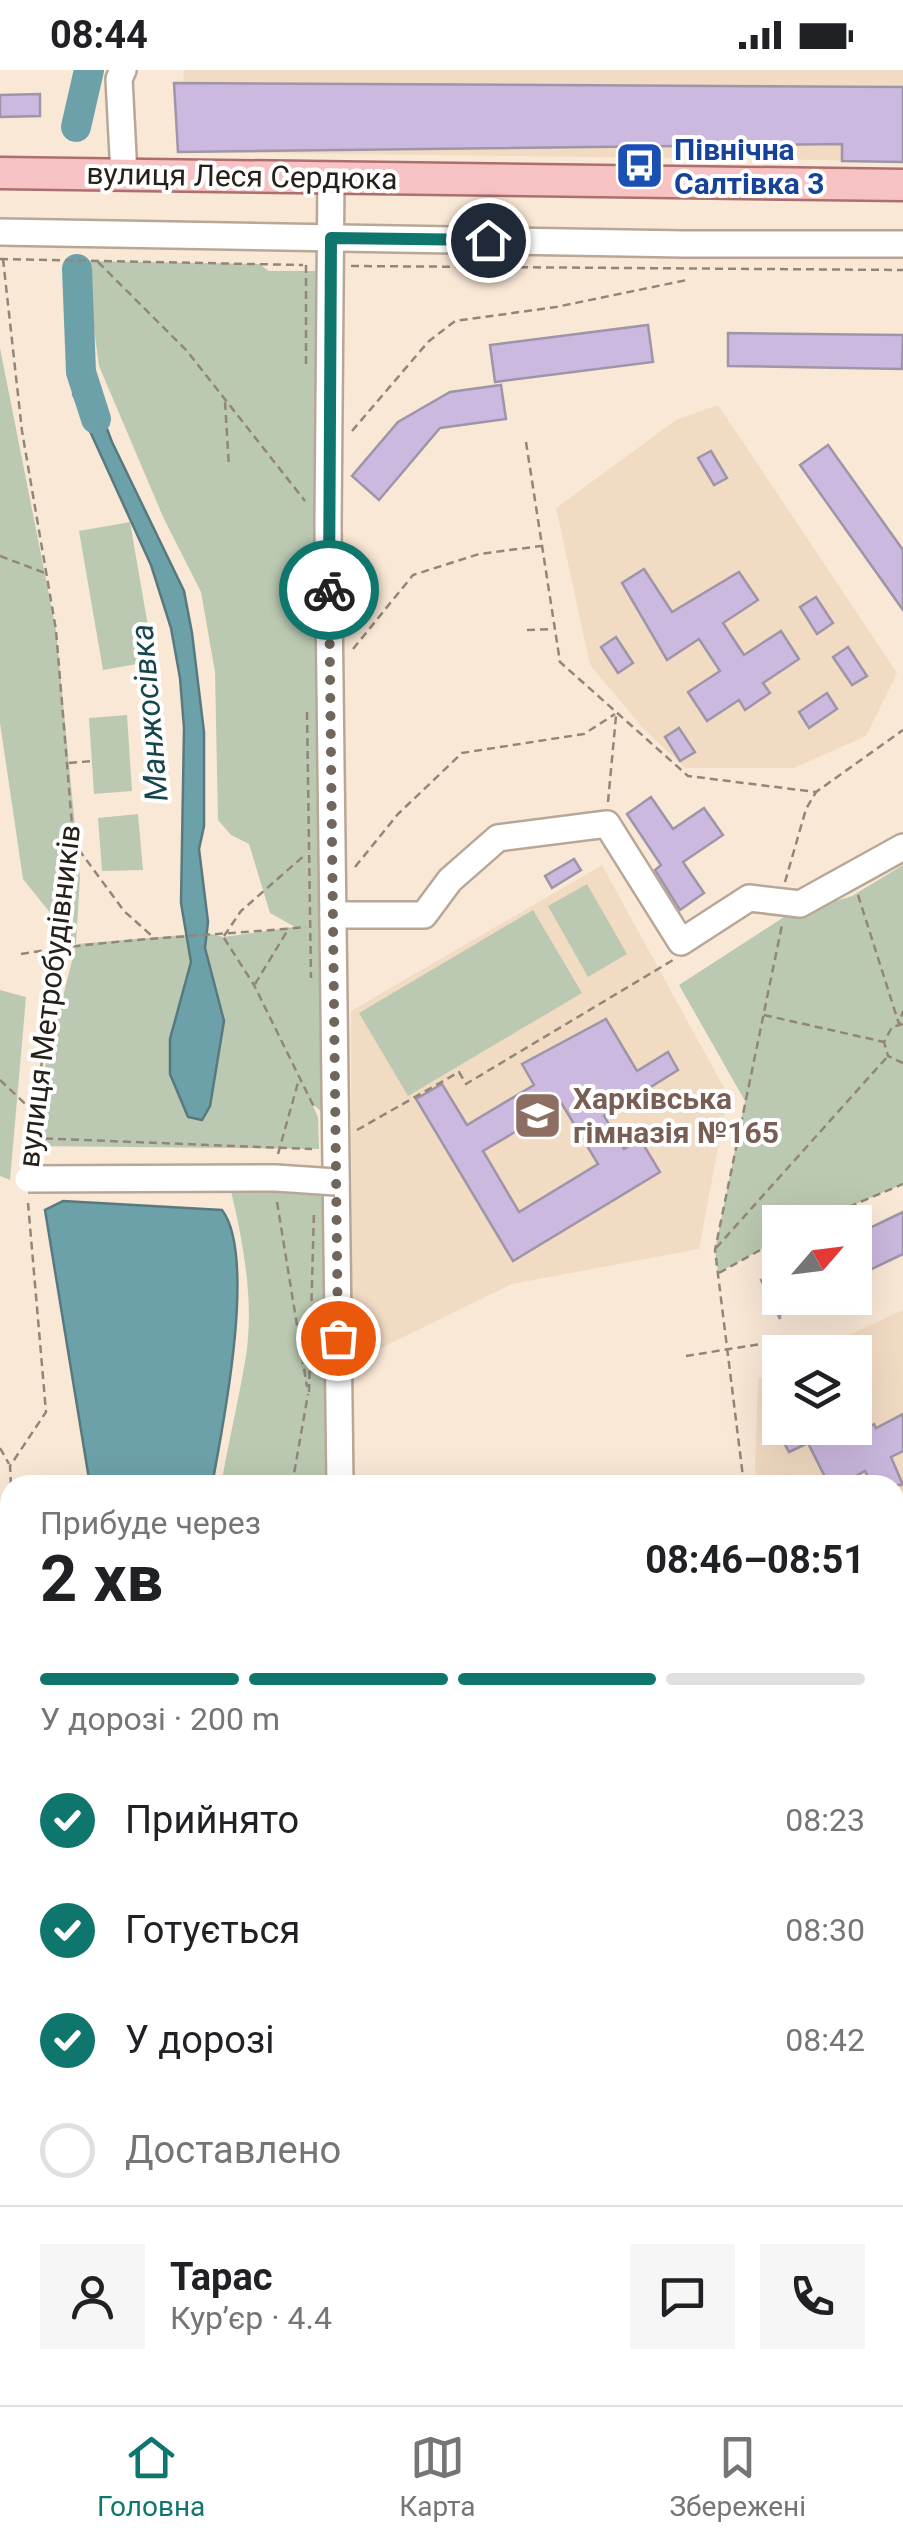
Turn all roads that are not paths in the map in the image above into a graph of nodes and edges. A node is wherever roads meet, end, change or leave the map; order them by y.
1 (123, 70) edge
2 (0, 174) edge
3 (111, 174) junction
4 (332, 176) junction
5 (903, 185) edge
6 (0, 232) edge
7 (331, 238) junction
8 (903, 244) edge
9 (903, 847) edge
10 (333, 905) junction
11 (28, 1180) road end
12 (336, 1182) junction
13 (340, 1475) edge

1 - 3 street
2 - 3 main road, вулиця Леся Сердюка
3 - 4 main road, вулиця Леся Сердюка
4 - 5 main road, вулиця Леся Сердюка
4 - 7 street
6 - 7 street
7 - 8 street
7 - 10 street
9 - 10 street
10 - 12 street
11 - 12 street, bridge
12 - 13 street

